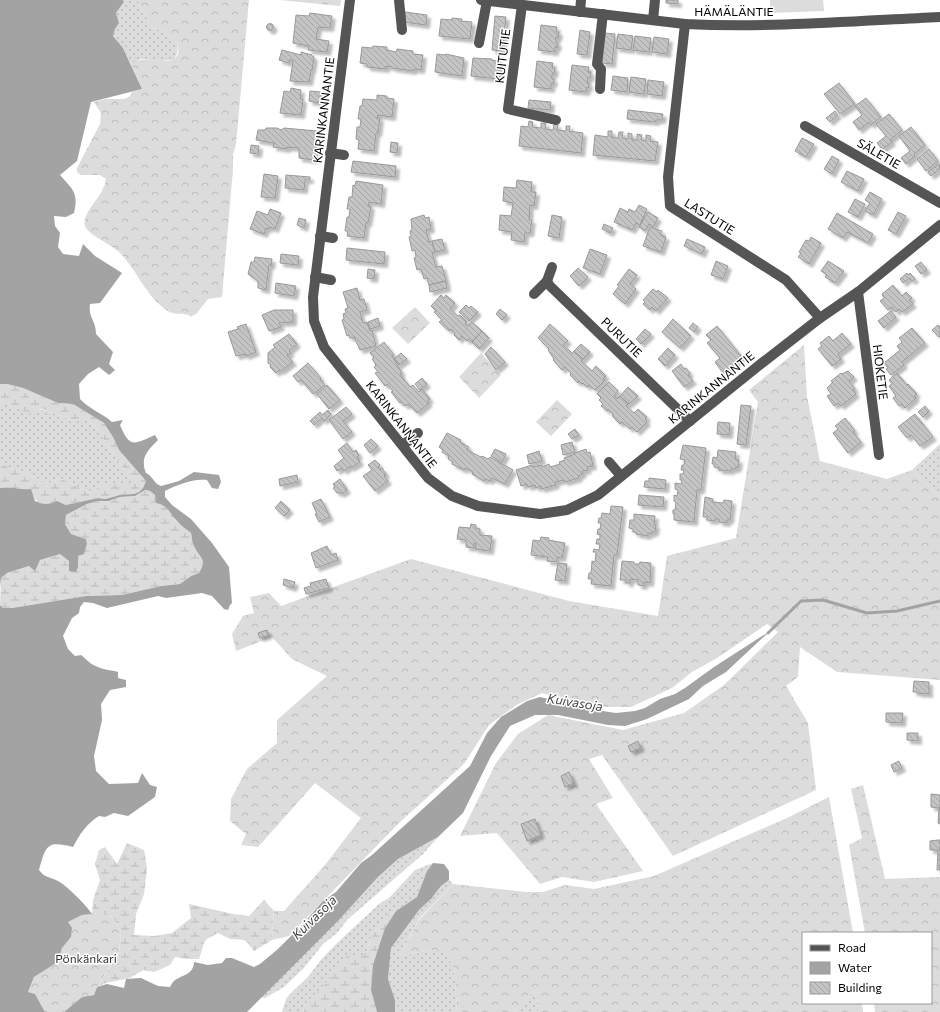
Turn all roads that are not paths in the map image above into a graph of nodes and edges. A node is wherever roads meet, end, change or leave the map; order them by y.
1 (350, 0) edge
2 (399, 0) edge
3 (582, 0) edge
4 (655, 0) edge
5 (488, 1) edge
6 (522, 5) junction
7 (580, 12) junction
8 (603, 14) junction
9 (940, 16) edge
10 (653, 20) junction
11 (685, 24) junction
12 (402, 30) dead end
13 (479, 43) dead end
14 (600, 89) dead end
15 (556, 120) dead end
16 (805, 126) dead end
17 (330, 153) junction
18 (344, 156) dead end
19 (940, 203) edge
20 (940, 225) edge
21 (320, 236) junction
22 (333, 238) dead end
23 (552, 267) dead end
24 (315, 277) junction
25 (331, 280) dead end
26 (547, 281) junction
27 (858, 292) junction
28 (534, 294) dead end
29 (820, 318) junction
30 (690, 420) junction
31 (418, 433) dead end
32 (403, 445) junction
33 (879, 455) dead end
34 (609, 462) dead end
35 (621, 476) junction

1 - 17 street, KARINKANNANTIE
2 - 12 street
3 - 7 street
4 - 10 street
5 - 6 street, HÄMÄLÄNTIE
5 - 13 street
6 - 7 street, HÄMÄLÄNTIE
6 - 15 street, KUITUTIE
7 - 8 street, HÄMÄLÄNTIE
8 - 10 street, HÄMÄLÄNTIE
8 - 14 street
9 - 11 street, HÄMÄLÄNTIE
10 - 11 street, HÄMÄLÄNTIE
11 - 29 street, LASTUTIE
16 - 19 street, SÄLETIE
17 - 18 street
17 - 21 street, KARINKANNANTIE
20 - 27 street, KARINKANNANTIE
21 - 22 street
21 - 24 street, KARINKANNANTIE
23 - 26 street
24 - 25 street
24 - 32 street, KARINKANNANTIE
26 - 28 street
26 - 30 street, PURUTIE
27 - 29 street, KARINKANNANTIE
27 - 33 street, HIOKETIE
29 - 30 street, KARINKANNANTIE
30 - 35 street, KARINKANNANTIE
31 - 32 street
32 - 35 street, KARINKANNANTIE
34 - 35 street

